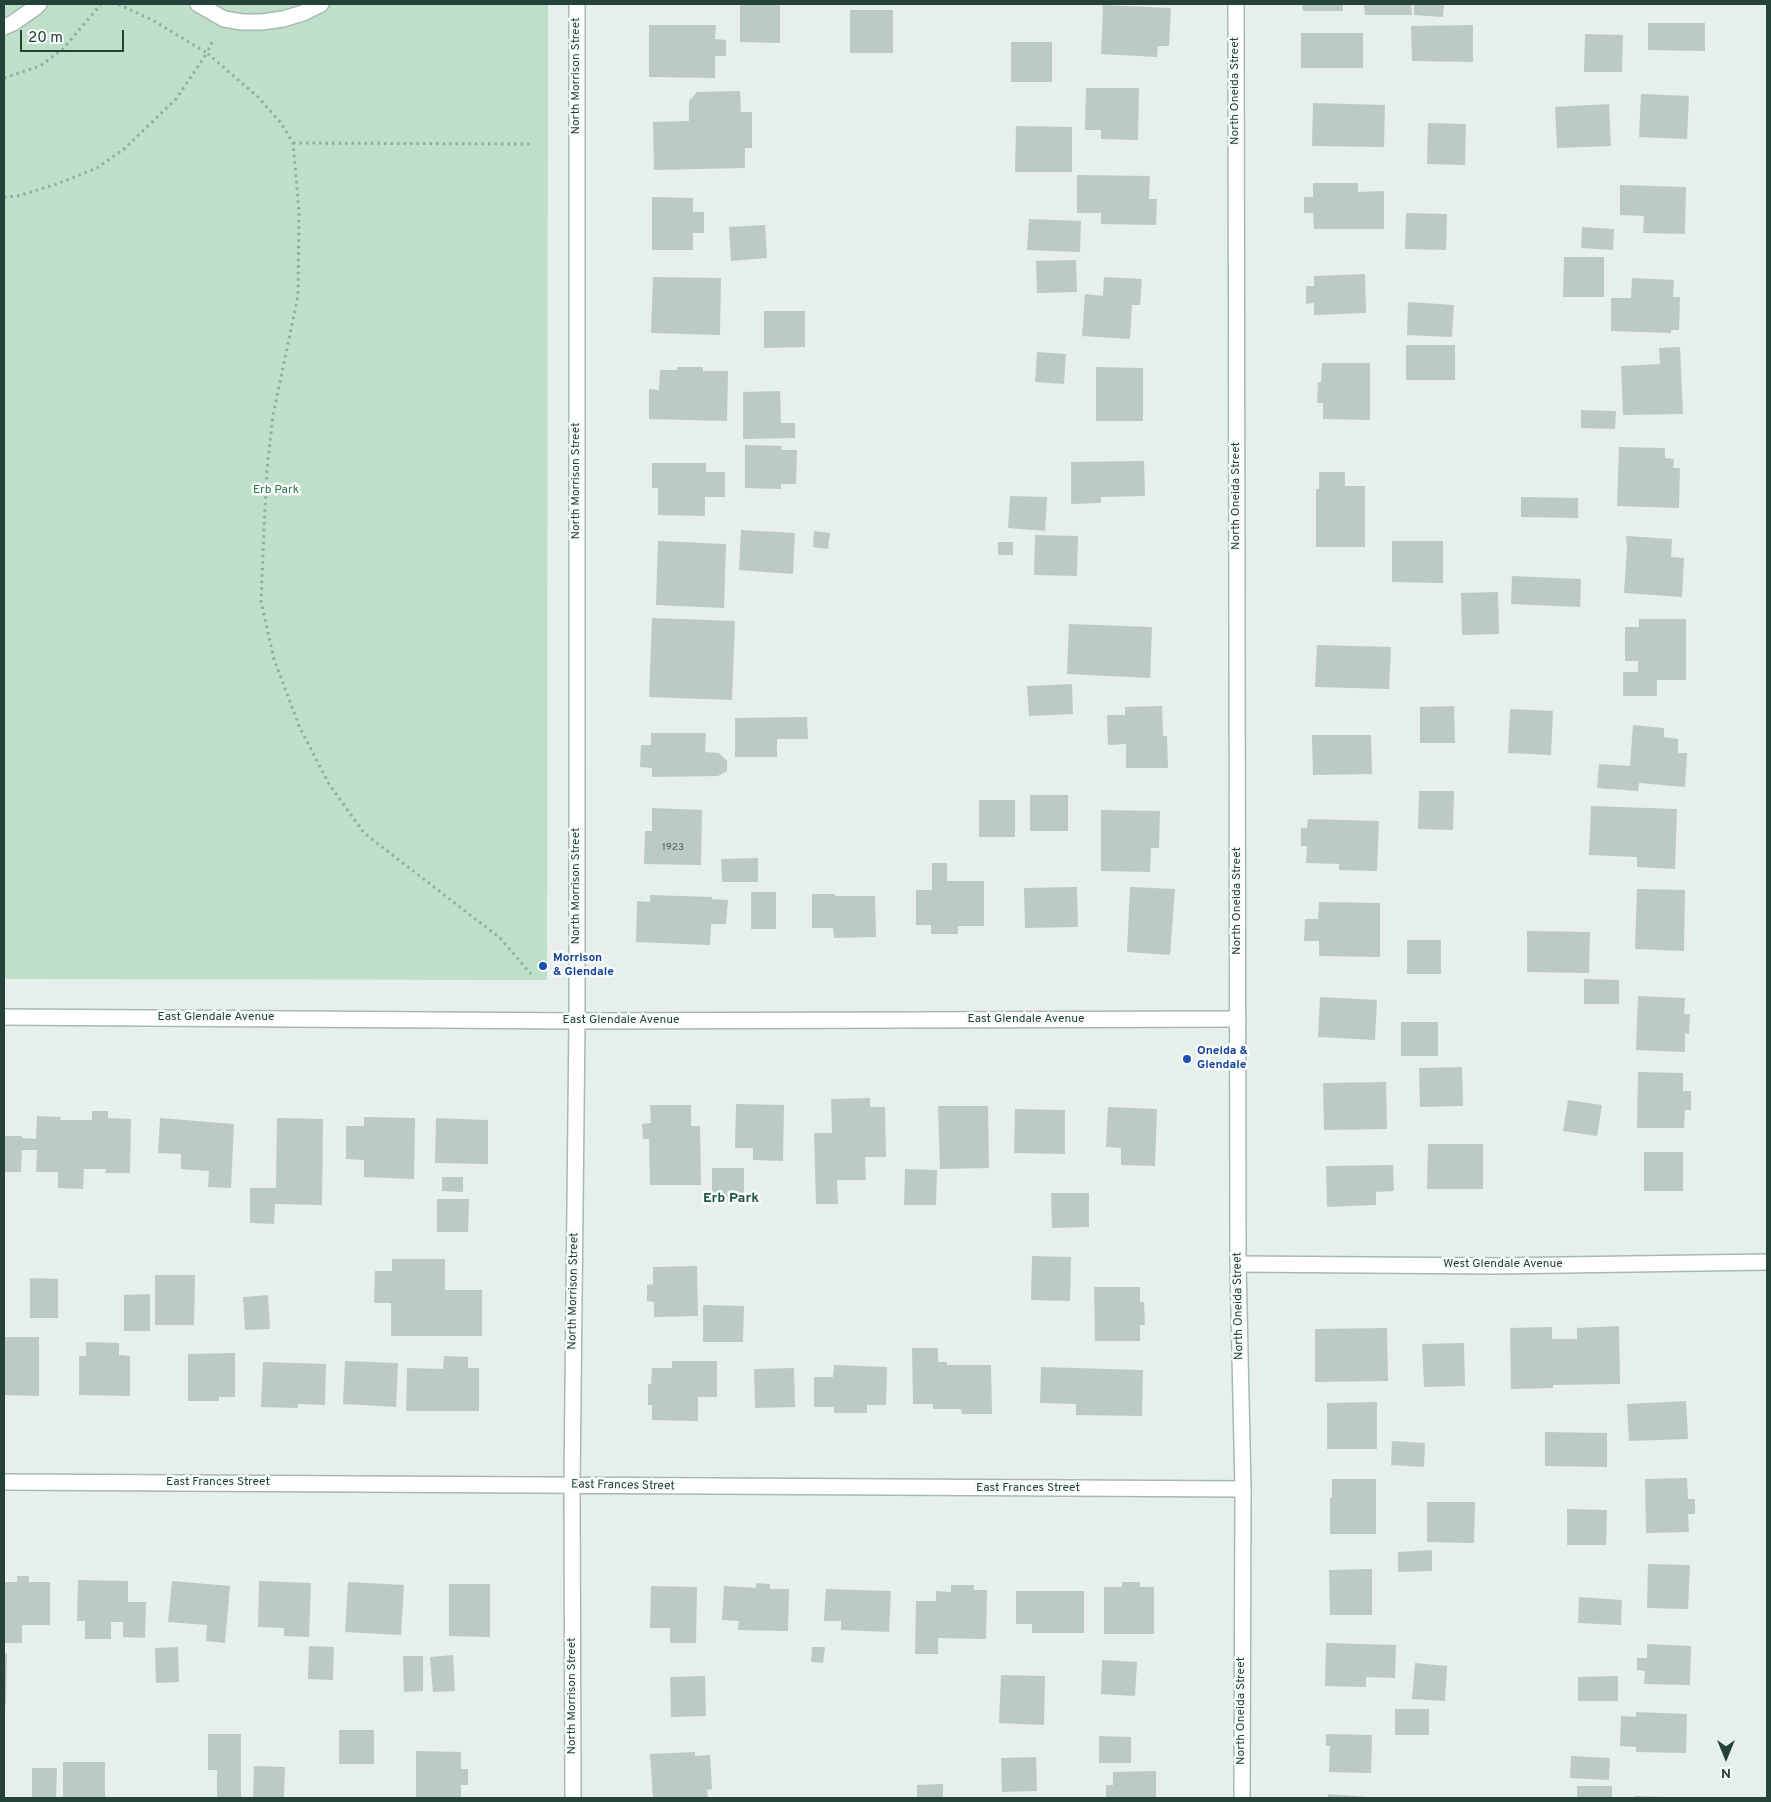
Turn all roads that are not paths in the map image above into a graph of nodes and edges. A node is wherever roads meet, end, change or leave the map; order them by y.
1 (39, 4) edge
2 (198, 4) edge
3 (321, 4) edge
4 (577, 4) edge
5 (1236, 4) edge
6 (4, 27) edge
7 (4, 1016) edge
8 (1238, 1019) junction
9 (577, 1021) junction
10 (1767, 1262) edge
11 (1238, 1264) junction
12 (4, 1482) edge
13 (572, 1485) junction
14 (1243, 1489) junction
15 (573, 1798) edge
16 (1242, 1798) edge

1 - 6 street
2 - 3 street
4 - 9 street, North Morrison Street
5 - 8 street, North Oneida Street
7 - 9 street, East Glendale Avenue
8 - 9 street, East Glendale Avenue
8 - 11 street, North Oneida Street
9 - 13 street, North Morrison Street
10 - 11 street, West Glendale Avenue
11 - 14 street, North Oneida Street
12 - 13 street, East Frances Street
13 - 14 street, East Frances Street
13 - 15 street, North Morrison Street
14 - 16 street, North Oneida Street

